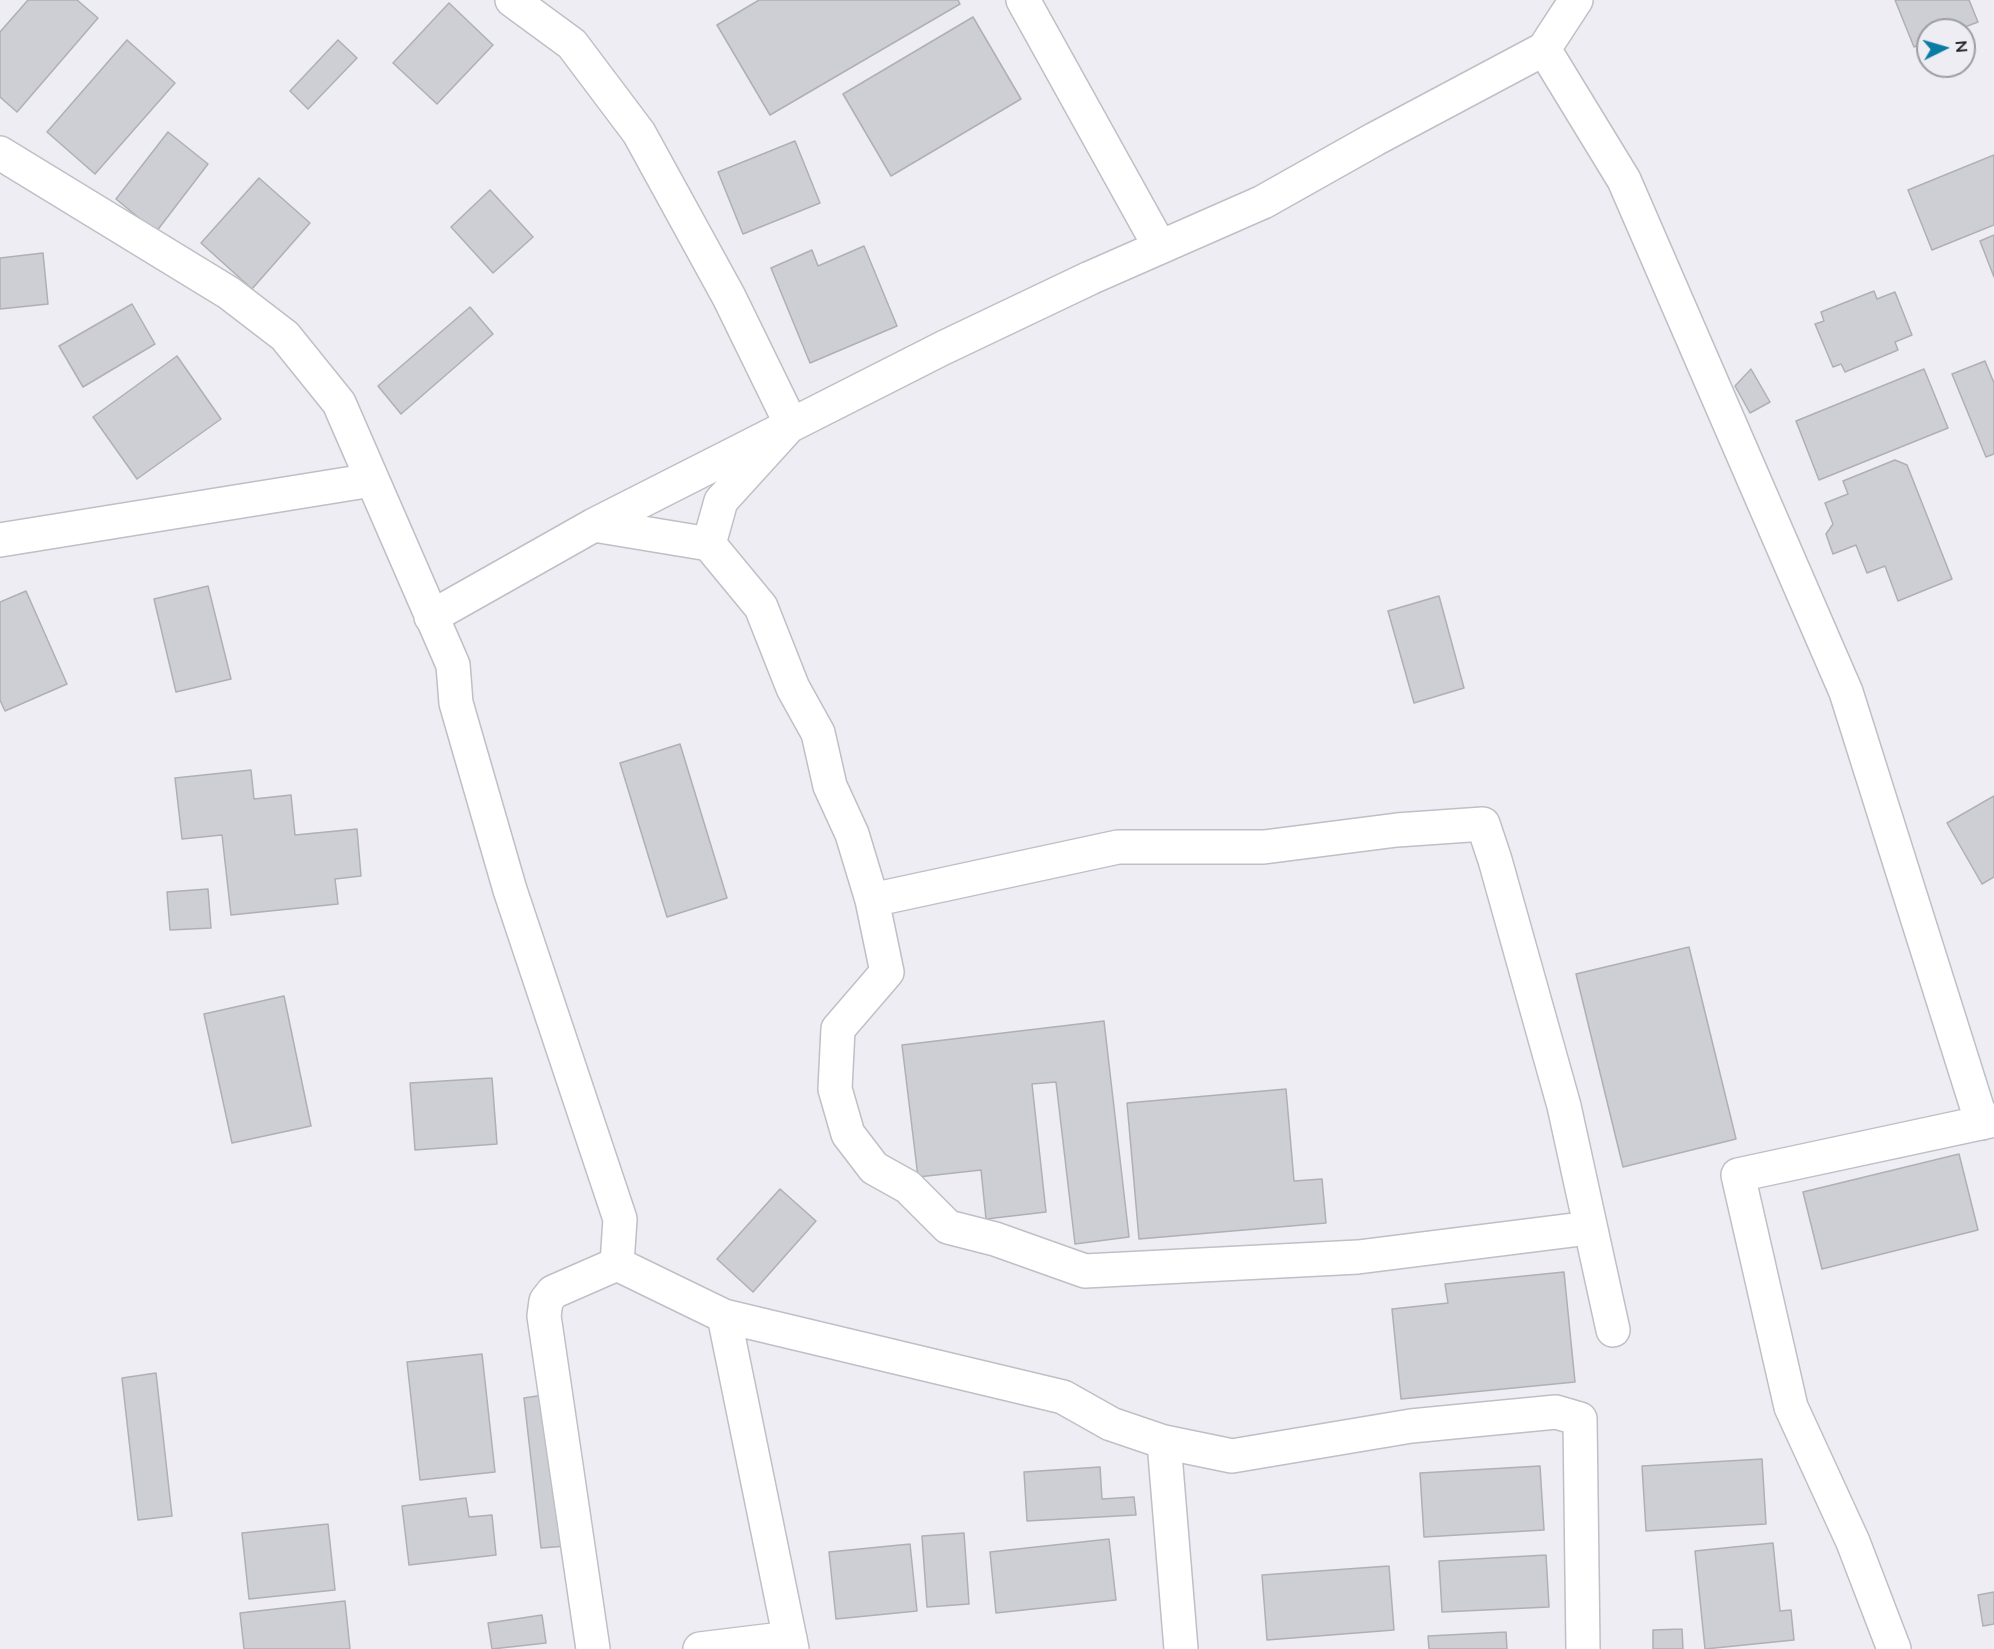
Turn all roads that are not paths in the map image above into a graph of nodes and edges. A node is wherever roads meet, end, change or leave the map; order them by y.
1 (1023, 0) edge
2 (1576, 0) edge
3 (524, 4) edge
4 (1544, 49) junction
5 (0, 153) edge
6 (1161, 247) junction
7 (791, 424) junction
8 (372, 480) junction
9 (594, 525) junction
10 (0, 540) edge
11 (709, 544) junction
12 (431, 617) junction
13 (872, 900) junction
14 (1988, 1122) edge
15 (1589, 1228) junction
16 (617, 1264) junction
17 (723, 1316) junction
18 (1613, 1330) dead end
19 (1164, 1442) junction
20 (791, 1643) edge
21 (593, 1649) edge
22 (700, 1649) edge
23 (1181, 1649) edge
24 (1583, 1649) edge
25 (1894, 1649) edge

1 - 6 street
2 - 4 street
3 - 7 street
4 - 6 street
4 - 14 street
5 - 8 street
6 - 7 street
7 - 9 street
7 - 11 street
8 - 10 street
8 - 12 street
9 - 11 street
9 - 12 street
11 - 13 street
12 - 16 street
13 - 15 street
13 - 15 street
14 - 25 street
15 - 18 street
16 - 17 street
16 - 21 street
17 - 19 street
17 - 20 street
19 - 23 street
19 - 24 street
20 - 22 street

